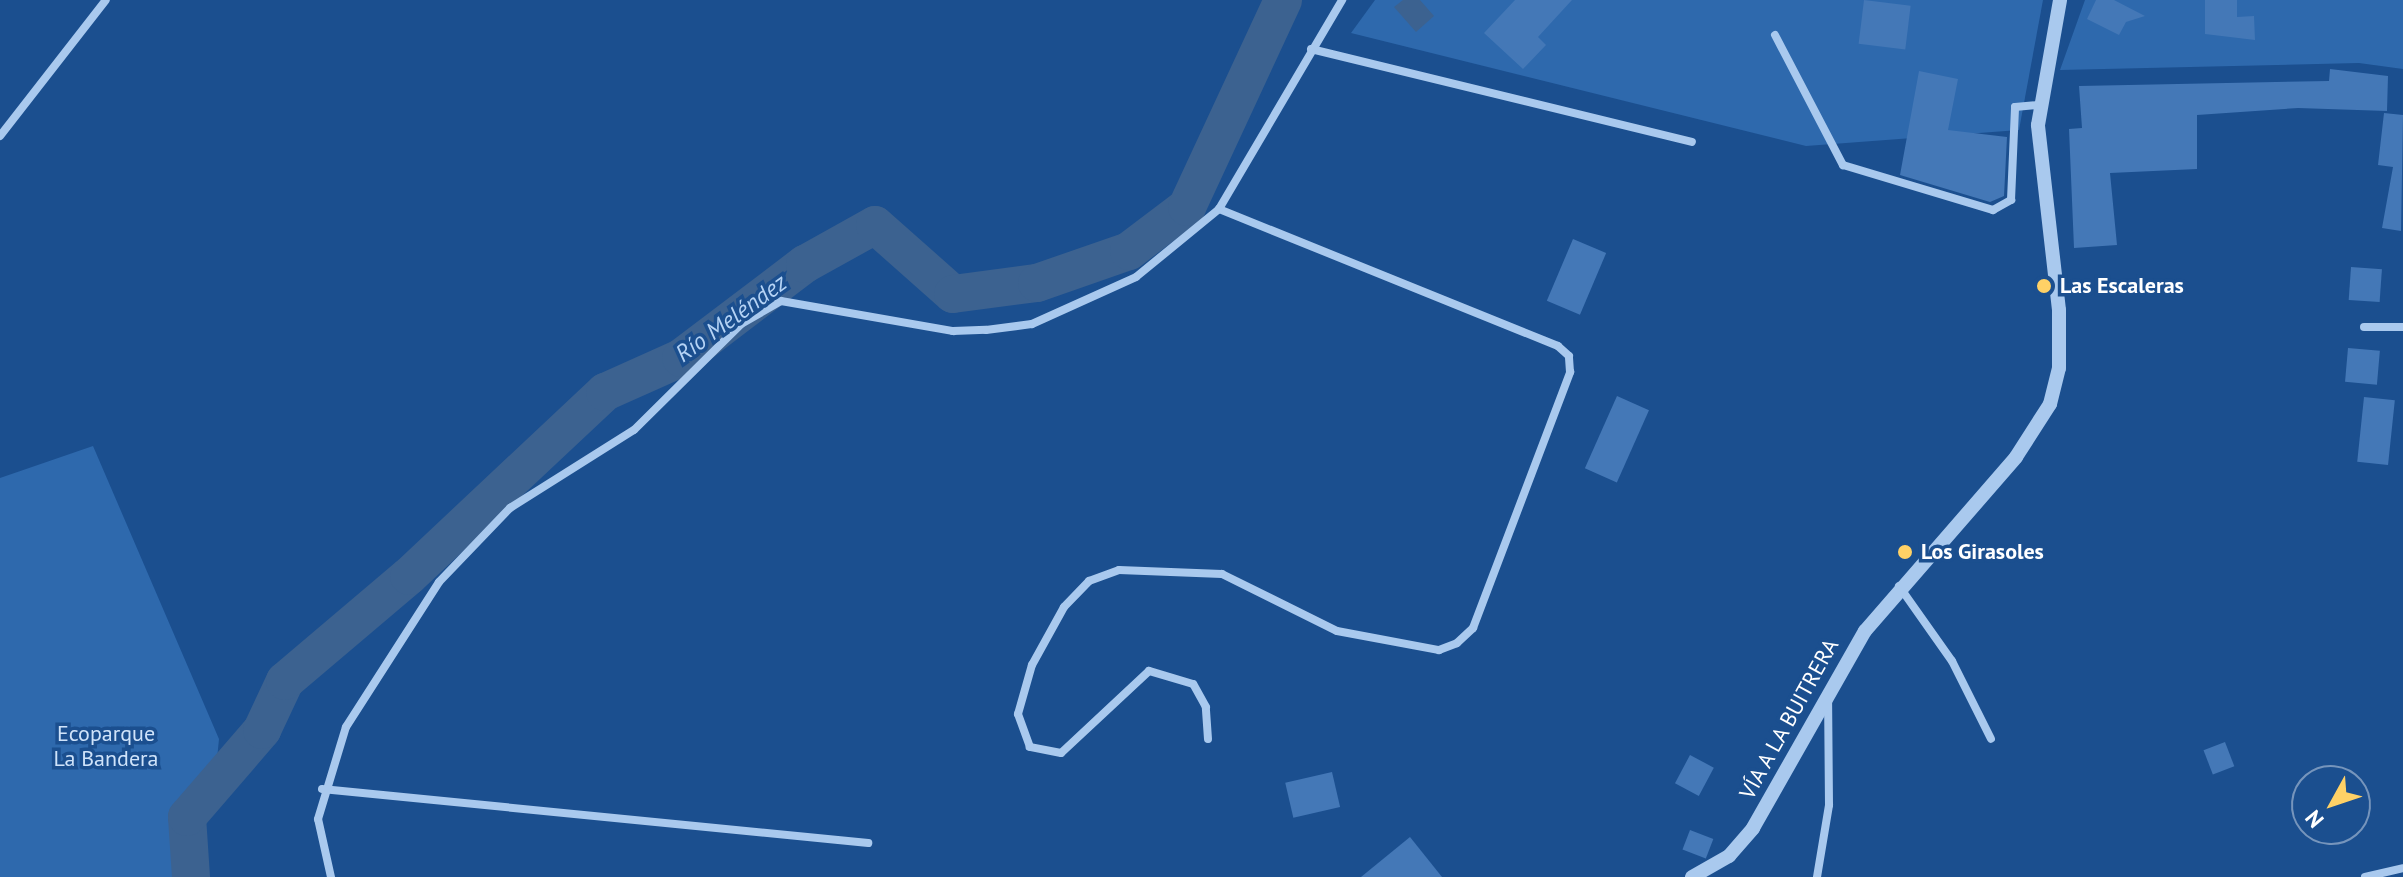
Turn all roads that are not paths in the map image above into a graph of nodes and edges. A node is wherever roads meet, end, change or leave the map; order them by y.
1 (106, 0) edge
2 (1342, 0) edge
3 (2060, 0) edge
4 (1775, 35) dead end
5 (1311, 49) junction
6 (2039, 105) junction
7 (0, 136) edge
8 (1692, 142) dead end
9 (1219, 209) junction
10 (2364, 327) dead end
11 (2403, 327) edge
12 (1899, 586) junction
13 (1827, 691) junction
14 (1208, 739) dead end
15 (1991, 739) dead end
16 (322, 789) junction
17 (868, 843) dead end
18 (2403, 868) edge
19 (331, 877) edge
20 (1692, 877) edge
21 (1817, 877) edge
22 (2365, 877) edge

1 - 7 street
2 - 5 street
3 - 6 street, VÍA A LA BUITRERA
4 - 6 street
5 - 8 street
5 - 9 street
6 - 12 street, VÍA A LA BUITRERA
9 - 14 street
9 - 16 street
10 - 11 street
12 - 13 street, VÍA A LA BUITRERA
12 - 15 street
13 - 20 street, VÍA A LA BUITRERA
13 - 21 street
16 - 17 street
16 - 19 street
18 - 22 street

